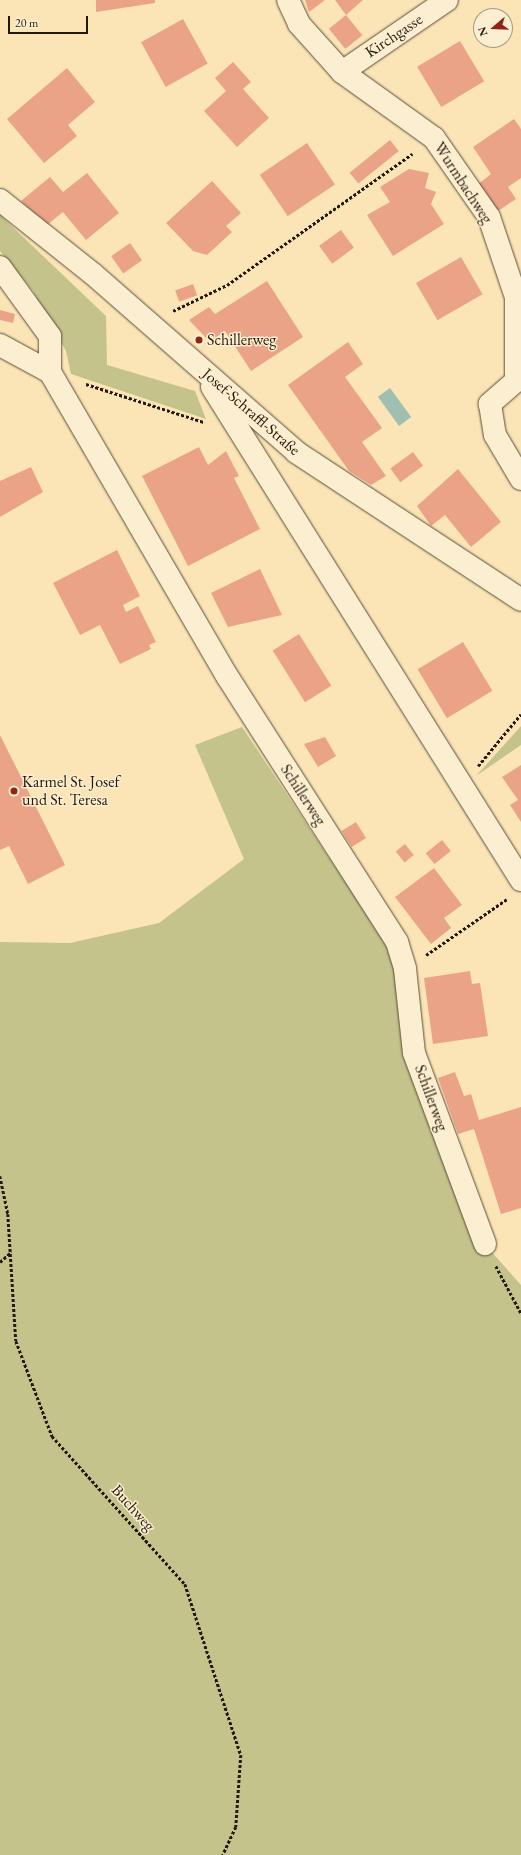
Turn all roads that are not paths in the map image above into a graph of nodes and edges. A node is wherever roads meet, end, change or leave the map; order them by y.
1 (288, 0) edge
2 (447, 0) edge
3 (342, 72) junction
4 (0, 200) edge
5 (0, 266) edge
6 (0, 346) edge
7 (50, 372) junction
8 (204, 372) junction
9 (519, 382) edge
10 (521, 479) edge
11 (521, 600) edge
12 (521, 880) edge
13 (485, 1244) road end

1 - 3 street, Wurmbachweg
2 - 3 street, Kirchgasse
3 - 9 street, Wurmbachweg
4 - 8 street, Josef-Schraffl-Straße
5 - 7 street
6 - 7 street
7 - 13 street, Schillerweg
8 - 11 street, Josef-Schraffl-Straße
8 - 12 street
9 - 10 street, Wurmbachweg

